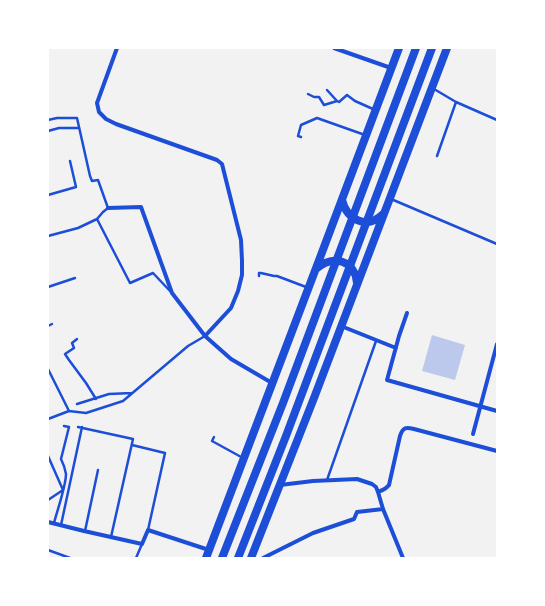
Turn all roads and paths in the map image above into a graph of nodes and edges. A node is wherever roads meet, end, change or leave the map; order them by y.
1 (117, 48) edge
2 (334, 48) edge
3 (399, 48) edge
4 (416, 48) edge
5 (432, 48) edge
6 (447, 48) edge
7 (391, 68) junction
8 (432, 88) junction
9 (327, 90) dead end
10 (308, 94) dead end
11 (337, 101) junction
12 (456, 102) junction
13 (376, 110) junction
14 (48, 120) edge
15 (497, 120) edge
16 (79, 128) junction
17 (48, 131) edge
18 (366, 135) junction
19 (301, 137) dead end
20 (437, 156) dead end
21 (70, 161) dead end
22 (48, 195) edge
23 (389, 199) junction
24 (342, 200) junction
25 (108, 208) junction
26 (384, 214) junction
27 (97, 219) junction
28 (48, 236) edge
29 (497, 244) edge
30 (316, 269) junction
31 (259, 276) dead end
32 (75, 278) dead end
33 (357, 284) junction
34 (48, 288) edge
35 (309, 288) junction
36 (172, 293) junction
37 (407, 314) dead end
38 (52, 324) dead end
39 (48, 326) edge
40 (341, 326) junction
41 (205, 336) junction
42 (77, 339) dead end
43 (376, 340) junction
44 (497, 344) edge
45 (396, 348) junction
46 (48, 369) edge
47 (273, 383) junction
48 (132, 393) junction
49 (96, 399) junction
50 (77, 404) dead end
51 (480, 406) junction
52 (497, 411) edge
53 (69, 412) junction
54 (48, 419) edge
55 (64, 426) dead end
56 (473, 434) dead end
57 (214, 436) dead end
58 (132, 445) junction
59 (497, 451) edge
60 (48, 456) edge
61 (244, 458) junction
62 (98, 470) dead end
63 (327, 480) junction
64 (280, 485) junction
65 (63, 490) junction
66 (378, 492) junction
67 (48, 500) edge
68 (383, 509) junction
69 (48, 522) edge
70 (54, 523) junction
71 (61, 525) junction
72 (148, 530) junction
73 (84, 531) junction
74 (111, 537) junction
75 (142, 544) junction
76 (48, 550) edge
77 (208, 554) edge
78 (70, 558) edge
79 (136, 558) edge
80 (222, 558) edge
81 (238, 558) edge
82 (251, 558) edge
83 (263, 558) edge
84 (403, 558) edge

1 - 41 street
2 - 7 street
3 - 7 main road
4 - 80 main road
5 - 81 main road
6 - 8 main road
7 - 13 main road
8 - 12 lane
8 - 23 main road
9 - 11 lane
10 - 11 lane
11 - 13 lane
12 - 15 lane
12 - 20 lane
13 - 18 main road
14 - 16 lane
16 - 17 lane
16 - 25 lane
18 - 19 lane
18 - 24 main road
21 - 22 lane
23 - 26 main road
23 - 29 lane
24 - 26 main road
24 - 30 main road
25 - 27 lane
25 - 36 street
26 - 33 main road
27 - 28 lane
27 - 36 lane
30 - 33 main road
30 - 35 main road
31 - 35 lane
32 - 34 lane
33 - 40 main road
35 - 47 main road
36 - 41 street
37 - 45 street
38 - 39 lane
40 - 43 street
40 - 64 main road
41 - 47 street
41 - 48 lane
42 - 49 lane
43 - 45 street
43 - 63 lane
44 - 51 street
45 - 51 street
46 - 53 lane
47 - 61 main road
48 - 49 lane
48 - 53 lane
49 - 50 lane
51 - 52 street
51 - 56 street
53 - 54 lane
55 - 65 lane
57 - 61 lane
58 - 71 lane
58 - 72 lane
58 - 74 lane
59 - 66 street
60 - 65 lane
61 - 77 main road
62 - 73 lane
63 - 64 street
63 - 66 street
64 - 82 main road
65 - 67 lane
65 - 70 lane
66 - 68 street
68 - 83 street
68 - 84 street
69 - 70 street
70 - 71 street
71 - 73 street
72 - 75 street
72 - 77 street
73 - 74 street
74 - 75 street
75 - 79 lane
76 - 78 lane

